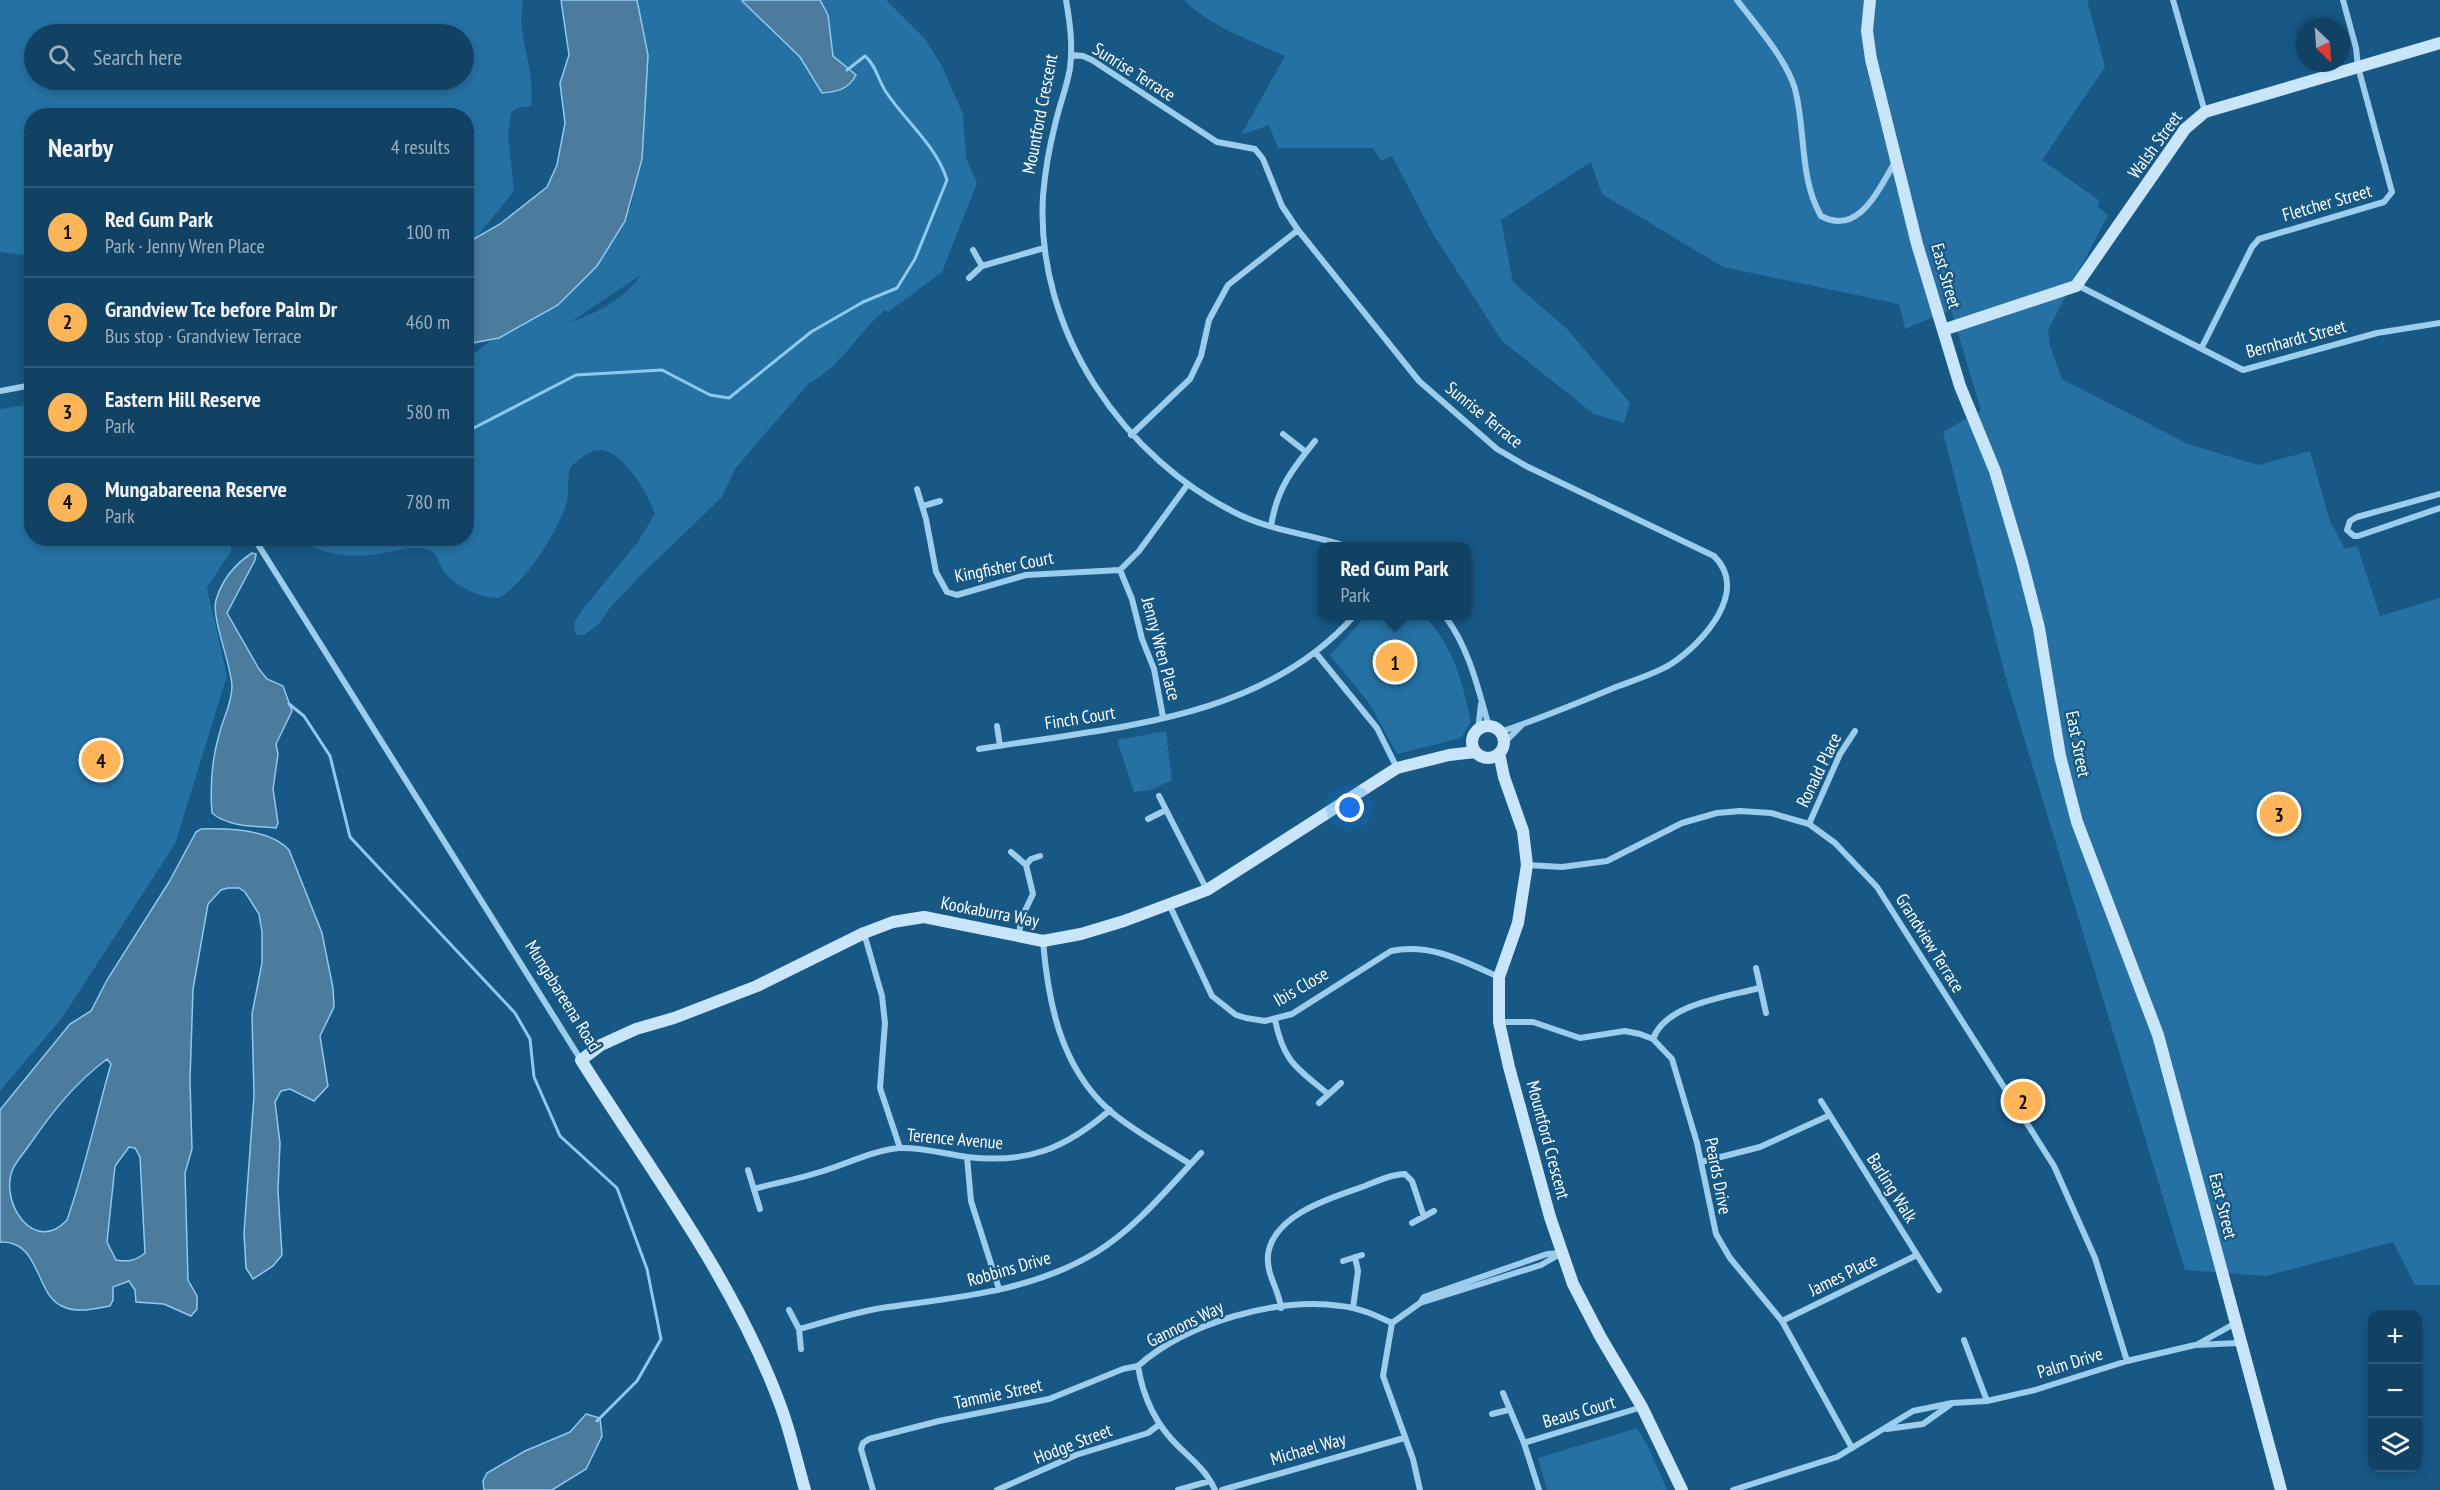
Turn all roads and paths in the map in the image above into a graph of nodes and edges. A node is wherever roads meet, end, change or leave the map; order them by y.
1 (1066, 0) edge
2 (1737, 0) edge
3 (1870, 0) edge
4 (2173, 0) edge
5 (2343, 0) edge
6 (2440, 43) edge
7 (1071, 55) junction
8 (2358, 67) junction
9 (2205, 112) junction
10 (1896, 161) junction
11 (1298, 230) junction
12 (1044, 248) junction
13 (973, 250) dead end
14 (982, 266) junction
15 (969, 278) dead end
16 (2077, 285) junction
17 (2440, 318) edge
18 (2437, 322) edge
19 (1943, 330) junction
20 (2202, 347) junction
21 (24, 386) edge
22 (0, 391) edge
23 (1283, 434) dead end
24 (1131, 435) junction
25 (1315, 441) dead end
26 (1306, 452) junction
27 (1188, 484) junction
28 (917, 489) dead end
29 (2440, 494) edge
30 (940, 501) dead end
31 (922, 506) junction
32 (2440, 508) edge
33 (1271, 526) junction
34 (1331, 542) edge
35 (259, 546) edge
36 (1120, 570) junction
37 (1349, 620) edge
38 (1448, 620) edge
39 (1315, 652) junction
40 (1481, 699) junction
41 (1163, 717) junction
42 (1524, 724) junction
43 (997, 726) dead end
44 (1855, 731) dead end
45 (1488, 742) junction
46 (1000, 746) junction
47 (979, 749) dead end
48 (1397, 768) junction
49 (1159, 796) dead end
50 (1166, 810) junction
51 (1148, 819) dead end
52 (1809, 824) junction
53 (1011, 852) dead end
54 (1040, 856) dead end
55 (1026, 865) junction
56 (1527, 865) junction
57 (1208, 890) junction
58 (1169, 904) junction
59 (864, 933) junction
60 (1019, 936) junction
61 (1043, 941) junction
62 (1756, 968) dead end
63 (1499, 977) junction
64 (1759, 988) junction
65 (1766, 1013) dead end
66 (1275, 1020) junction
67 (1499, 1022) junction
68 (1653, 1039) junction
69 (581, 1060) junction
70 (1341, 1083) dead end
71 (1328, 1094) junction
72 (1821, 1101) dead end
73 (1319, 1103) dead end
74 (1110, 1110) junction
75 (1828, 1116) junction
76 (900, 1148) junction
77 (1201, 1153) dead end
78 (966, 1157) junction
79 (1701, 1162) junction
80 (1190, 1164) junction
81 (748, 1170) dead end
82 (754, 1189) junction
83 (760, 1209) dead end
84 (1434, 1211) dead end
85 (1424, 1217) junction
86 (1412, 1223) dead end
87 (1562, 1253) junction
88 (1917, 1255) junction
89 (1344, 1261) dead end
90 (999, 1289) junction
91 (1940, 1290) dead end
92 (1281, 1308) junction
93 (1353, 1308) junction
94 (789, 1310) dead end
95 (1782, 1321) junction
96 (1392, 1323) junction
97 (2234, 1324) junction
98 (799, 1329) junction
99 (1964, 1340) dead end
100 (2240, 1344) junction
101 (2195, 1346) junction
102 (801, 1349) dead end
103 (2127, 1361) junction
104 (1138, 1366) junction
105 (1503, 1393) dead end
106 (1987, 1401) junction
107 (1952, 1403) junction
108 (1642, 1407) junction
109 (1508, 1410) junction
110 (1492, 1414) dead end
111 (1160, 1424) junction
112 (1881, 1431) junction
113 (1404, 1438) junction
114 (1524, 1443) junction
115 (1852, 1448) junction
116 (1210, 1481) junction
117 (805, 1490) edge
118 (873, 1490) edge
119 (997, 1490) edge
120 (1179, 1490) edge
121 (1215, 1490) edge
122 (1222, 1490) edge
123 (1420, 1490) edge
124 (1539, 1490) edge
125 (1682, 1490) edge
126 (1733, 1490) edge
127 (2281, 1490) edge

1 - 7 street, Mountford Crescent
2 - 10 street
3 - 10 street, East Street
4 - 9 street
5 - 8 street
6 - 8 street, Walsh Street
7 - 11 street, Sunrise Terrace
7 - 12 street, Mountford Crescent
8 - 9 street, Walsh Street
8 - 20 street, Fletcher Street
9 - 16 street, Walsh Street
10 - 19 street, East Street
11 - 24 street
11 - 42 street, Sunrise Terrace
12 - 14 street
12 - 24 street, Mountford Crescent
13 - 14 street
14 - 15 street
16 - 19 street
16 - 20 street, Bernhardt Street
17 - 18 street, Bernhardt Street
18 - 20 street, Bernhardt Street
19 - 97 street, East Street
21 - 22 street
23 - 26 street
24 - 27 street, Mountford Crescent
25 - 26 street
26 - 33 street
27 - 33 street, Mountford Crescent
27 - 36 street
28 - 31 street, Kingfisher Court
29 - 32 street
30 - 31 street
31 - 36 street, Kingfisher Court
33 - 34 street, Mountford Crescent
35 - 69 street, Mungabareena Road
36 - 41 street, Jenny Wren Place
37 - 39 street, Jenny Wren Place
38 - 40 street, Mountford Crescent
39 - 41 street, Jenny Wren Place
39 - 48 street
40 - 45 street, Mountford Crescent
40 - 45 street, Mountford Crescent
41 - 46 street, Finch Court
42 - 45 street, Sunrise Terrace
42 - 45 street, Sunrise Terrace
43 - 46 street
44 - 52 street, Ronald Place
45 - 48 street, Kookaburra Way
45 - 56 street, Mountford Crescent
46 - 47 street, Finch Court
48 - 57 street, Kookaburra Way
49 - 50 street
50 - 51 street
50 - 57 street
52 - 56 street, Grandview Terrace
52 - 103 street, Grandview Terrace
53 - 55 street
54 - 55 street
55 - 60 street
56 - 63 street, Mountford Crescent
57 - 58 street, Kookaburra Way
58 - 61 street, Kookaburra Way
58 - 66 street, Ibis Close
59 - 60 street, Kookaburra Way
59 - 69 street, Kookaburra Way
59 - 76 street
60 - 61 street, Kookaburra Way
61 - 74 street
62 - 64 street
63 - 66 street, Ibis Close
63 - 67 street, Mountford Crescent
64 - 65 street
64 - 68 street
66 - 71 street
67 - 68 street
67 - 87 street, Mountford Crescent
68 - 79 street, Peards Drive
69 - 117 street, Mungabareena Road
70 - 71 street
71 - 73 street
72 - 75 street, Barling Walk
74 - 78 street, Terence Avenue
74 - 80 street
75 - 79 street
75 - 88 street, Barling Walk
76 - 78 street, Terence Avenue
76 - 82 street, Terence Avenue
77 - 80 street, Robbins Drive
78 - 90 street
79 - 95 street, Peards Drive
80 - 90 street, Robbins Drive
81 - 82 street
82 - 83 street
84 - 85 street
85 - 86 street
85 - 92 street
87 - 96 street
87 - 108 street, Mountford Crescent
88 - 91 street, Barling Walk
88 - 95 street, James Place
89 - 93 street
90 - 98 street, Robbins Drive
92 - 93 street, Gannons Way
92 - 104 street, Gannons Way
93 - 96 street, Gannons Way
94 - 98 street
95 - 115 street, Peards Drive
96 - 113 street
97 - 100 street, East Street
97 - 101 street, Palm Drive
98 - 102 street
99 - 106 street
100 - 101 street, Palm Drive
100 - 127 street, East Street
101 - 103 street, Palm Drive
103 - 106 street, Palm Drive
104 - 111 street, Gannons Way
104 - 118 street, Tammie Street
105 - 109 street, Beaus Court
106 - 107 street, Palm Drive
107 - 112 street, Palm Drive
107 - 112 street, Palm Drive
108 - 114 street, Beaus Court
108 - 125 street, Mountford Crescent
109 - 110 street
109 - 114 street, Beaus Court
111 - 116 street, Gannons Way
111 - 119 street, Hodge Street
112 - 115 street, Palm Drive
113 - 122 street, Michael Way
113 - 123 street
114 - 124 street, Beaus Court
115 - 126 street, Palm Drive
116 - 120 street
116 - 121 street, Gannons Way

